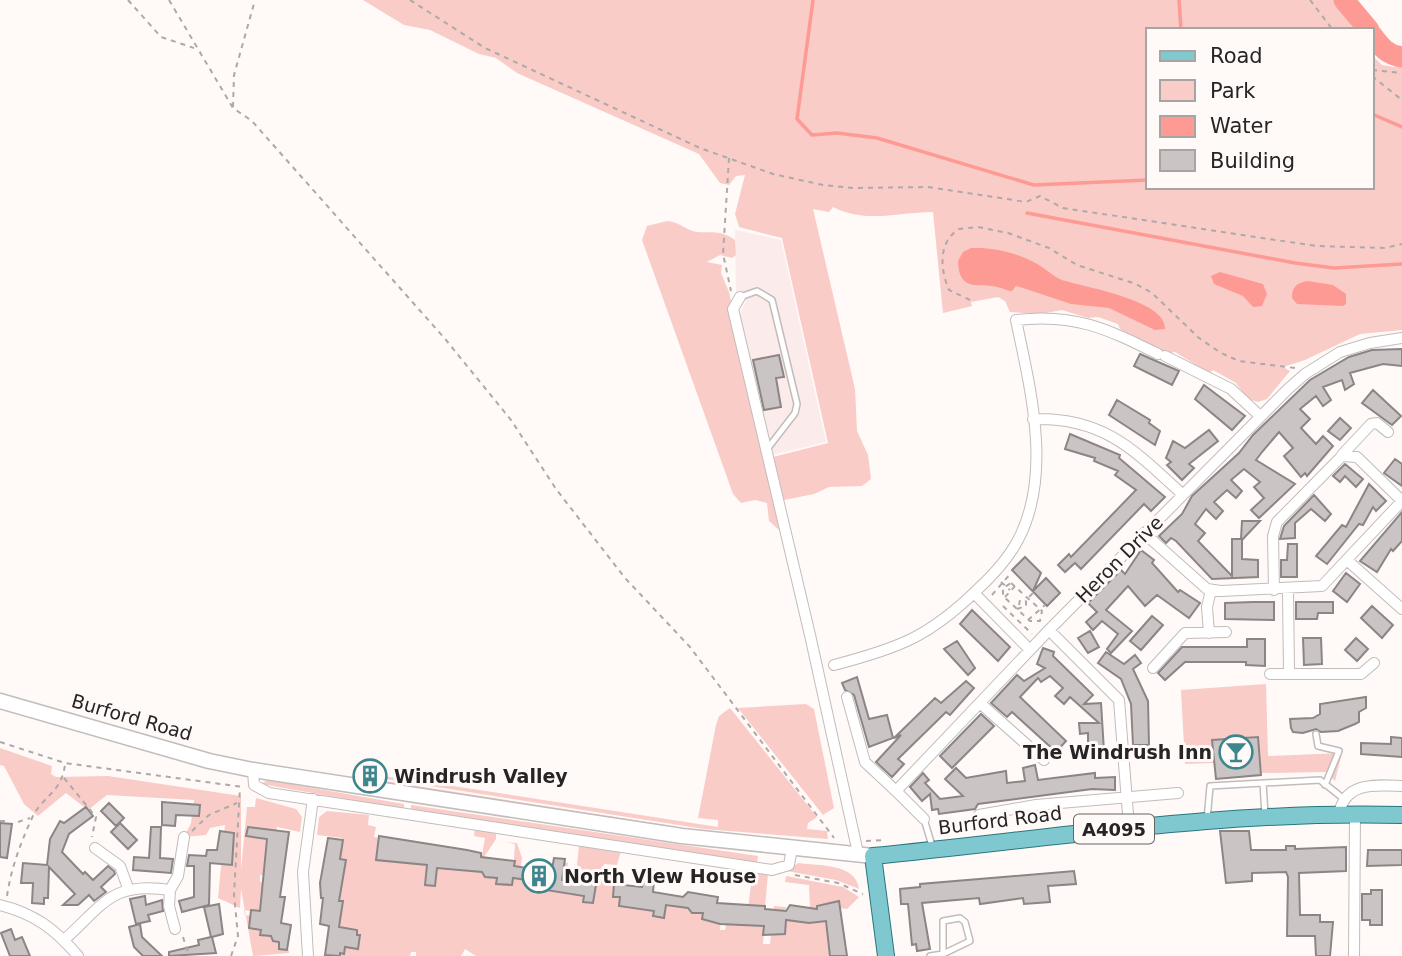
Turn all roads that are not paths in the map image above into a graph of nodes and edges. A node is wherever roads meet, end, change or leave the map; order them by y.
1 (740, 298) joint
2 (1402, 338) edge
3 (1260, 416) junction
4 (1033, 419) junction
5 (1388, 432) dead end
6 (766, 453) junction
7 (1342, 456) junction
8 (1182, 494) junction
9 (1402, 500) edge
10 (1144, 533) junction
11 (1348, 561) junction
12 (1211, 590) junction
13 (1275, 590) junction
14 (1289, 590) junction
15 (974, 593) junction
16 (1402, 609) edge
17 (1049, 630) junction
18 (1226, 632) dead end
19 (1209, 633) junction
20 (1030, 650) junction
21 (1374, 663) dead end
22 (834, 665) dead end
23 (1153, 668) dead end
24 (1289, 673) junction
25 (1270, 674) dead end
26 (847, 697) dead end
27 (0, 701) edge
28 (981, 704) junction
29 (1316, 734) dead end
30 (1044, 760) dead end
31 (253, 770) junction
32 (1263, 783) junction
33 (1325, 785) junction
34 (1402, 786) edge
35 (896, 791) junction
36 (1178, 793) dead end
37 (1127, 797) junction
38 (313, 799) junction
39 (1346, 809) junction
40 (979, 815) dead end
41 (1402, 815) edge
42 (1265, 816) junction
43 (924, 819) joint
44 (1207, 820) junction
45 (1129, 827) junction
46 (184, 837) road end
47 (95, 848) road end
48 (792, 848) junction
49 (933, 849) junction
50 (866, 855) junction
51 (128, 888) junction
52 (170, 890) junction
53 (3, 906) edge
54 (175, 929) road end
55 (64, 940) junction
56 (943, 954) junction
57 (78, 956) edge
58 (308, 956) edge
59 (886, 956) edge
60 (930, 956) edge
61 (1354, 956) edge

1 - 6 street
1 - 6 lane
2 - 3 street, Heron Drive
3 - 4 street
3 - 8 street, Heron Drive
4 - 8 street
4 - 15 street
5 - 7 street
6 - 50 street
7 - 9 street
7 - 13 street
8 - 10 street, Heron Drive
9 - 11 street
10 - 12 street
10 - 17 street, Heron Drive
11 - 14 street
11 - 16 street
12 - 13 street
12 - 19 street
13 - 14 street
14 - 24 street
15 - 20 street
15 - 22 street
17 - 20 street, Heron Drive
17 - 37 street
18 - 19 street
19 - 23 street
20 - 28 street, Heron Drive
21 - 24 street
24 - 25 street
26 - 35 street
27 - 31 main road, Burford Road
28 - 30 street
28 - 35 street, Heron Drive
29 - 33 lane
31 - 38 street
31 - 48 main road, Burford Road
32 - 33 lane
32 - 42 lane
32 - 44 lane
33 - 39 lane
34 - 39 street, Burford Road
35 - 43 street
36 - 37 street
37 - 40 street
37 - 45 street
38 - 48 street
38 - 58 street
39 - 41 main road, Burford Road / A4095
39 - 42 main road, Burford Road / A4095
39 - 61 street
42 - 44 main road, Burford Road / A4095
43 - 49 lane
44 - 45 main road, Burford Road / A4095
45 - 49 main road, Burford Road / A4095
46 - 52 street
47 - 51 street
48 - 50 main road, Burford Road
49 - 50 main road, Burford Road / A4095
50 - 59 main road
51 - 52 street
51 - 55 street
52 - 54 street
53 - 55 street
55 - 57 street
56 - 56 lane
56 - 60 lane

